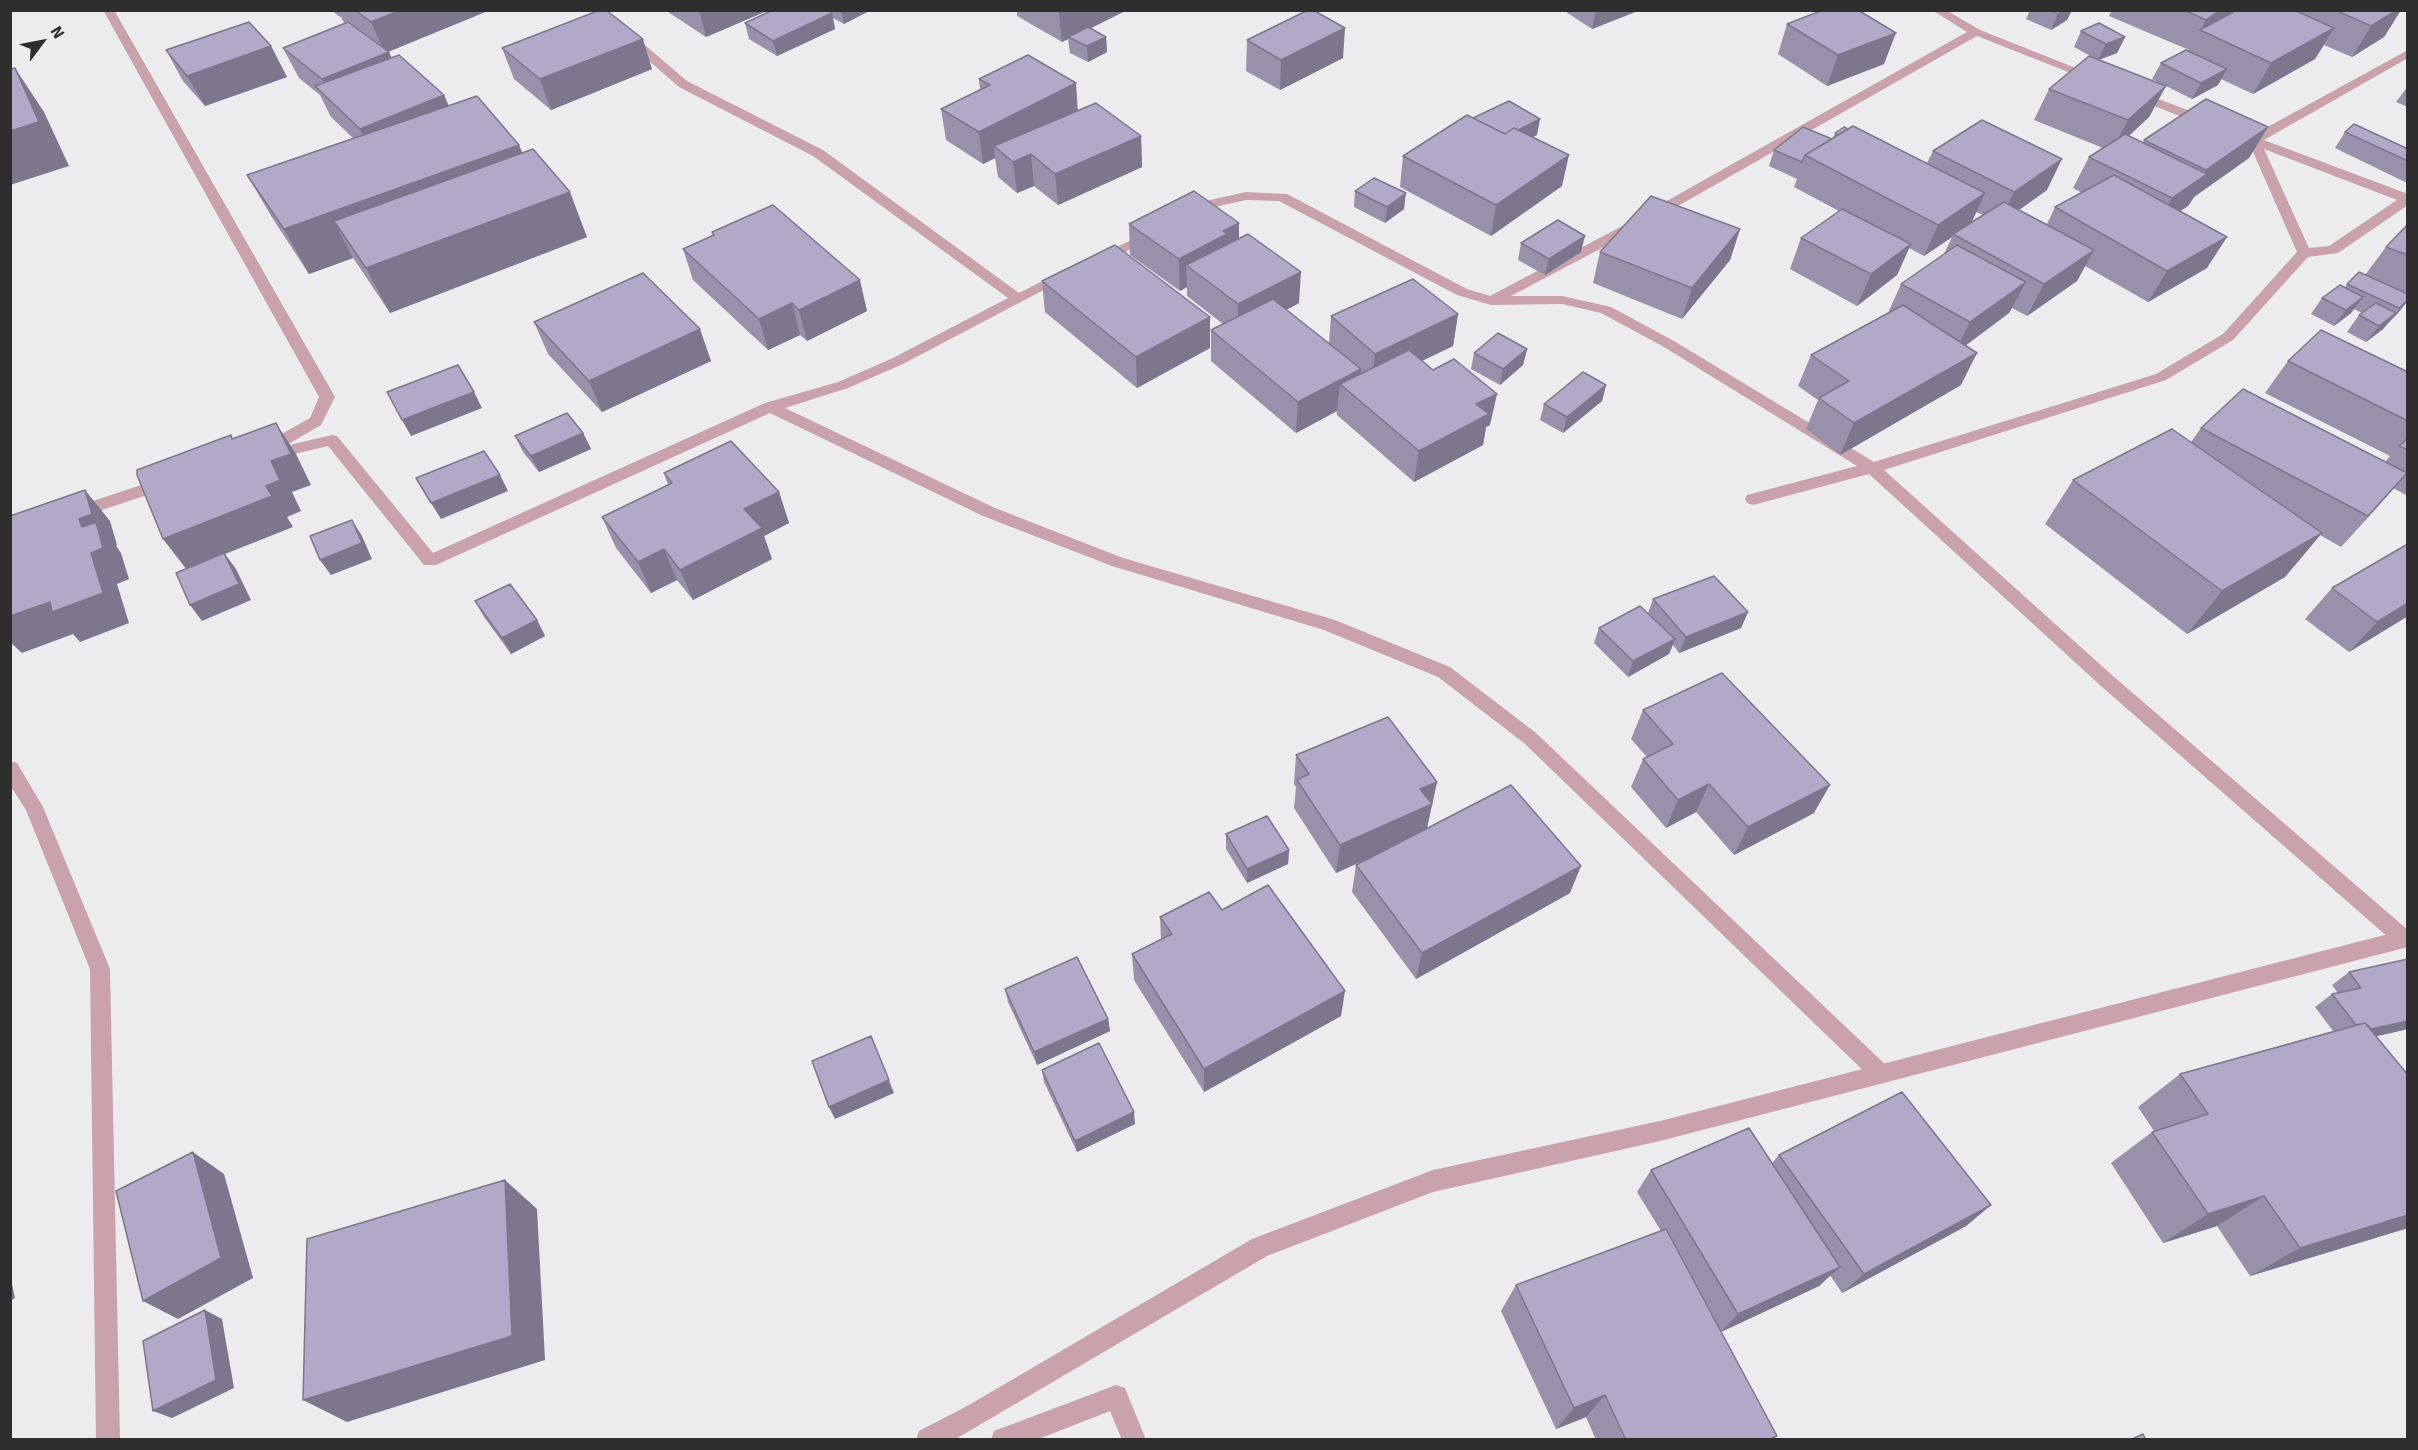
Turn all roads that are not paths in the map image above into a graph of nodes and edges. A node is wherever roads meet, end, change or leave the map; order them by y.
1 (108, 10) edge
2 (596, 10) edge
3 (1937, 10) edge
4 (1976, 32) junction
5 (2408, 53) edge
6 (2254, 140) junction
7 (2407, 199) edge
8 (2304, 253) junction
9 (1017, 298) junction
10 (1491, 301) junction
11 (770, 407) junction
12 (1872, 468) junction
13 (184, 477) edge
14 (1753, 499) dead end
15 (65, 516) edge
16 (10, 768) edge
17 (2406, 938) edge
18 (1880, 1073) junction
19 (108, 1440) edge
20 (928, 1440) edge
21 (1003, 1440) edge
22 (1134, 1440) edge

1 - 11 street
2 - 9 street
3 - 4 street
4 - 6 street
4 - 10 street
5 - 6 street
6 - 7 street
6 - 8 street
7 - 8 street
8 - 12 street
9 - 10 street
9 - 11 street
10 - 12 street
11 - 18 street
12 - 14 street
12 - 17 street
13 - 15 street
16 - 19 street
17 - 18 street
18 - 20 street
21 - 22 street

